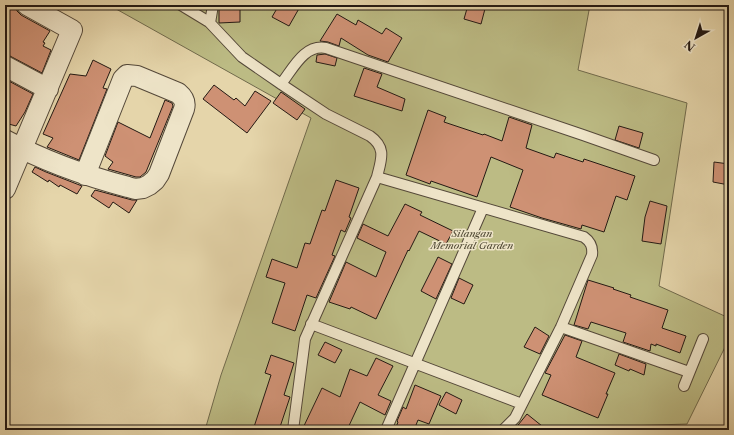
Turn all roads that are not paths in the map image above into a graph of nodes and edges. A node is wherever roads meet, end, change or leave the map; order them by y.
1 (27, 5) edge
2 (181, 5) edge
3 (213, 5) edge
4 (210, 23) junction
5 (5, 66) edge
6 (281, 84) junction
7 (48, 89) junction
8 (13, 145) edge
9 (654, 160) dead end
10 (85, 174) junction
11 (377, 177) junction
12 (5, 189) edge
13 (483, 208) junction
14 (311, 324) junction
15 (561, 327) junction
16 (703, 339) dead end
17 (416, 363) junction
18 (689, 372) junction
19 (684, 386) dead end
20 (522, 404) junction
21 (293, 430) edge
22 (386, 430) edge
23 (503, 430) edge

1 - 7 street
2 - 4 lane
3 - 4 lane
4 - 6 lane
5 - 7 street
6 - 9 lane
6 - 11 lane
7 - 8 street
8 - 10 street
8 - 12 street
10 - 10 street
11 - 13 lane
11 - 14 lane
13 - 15 lane
13 - 17 lane
14 - 17 lane
14 - 21 lane
15 - 18 lane
15 - 20 lane
16 - 18 lane
17 - 20 lane
17 - 22 lane
18 - 19 lane
20 - 23 lane

